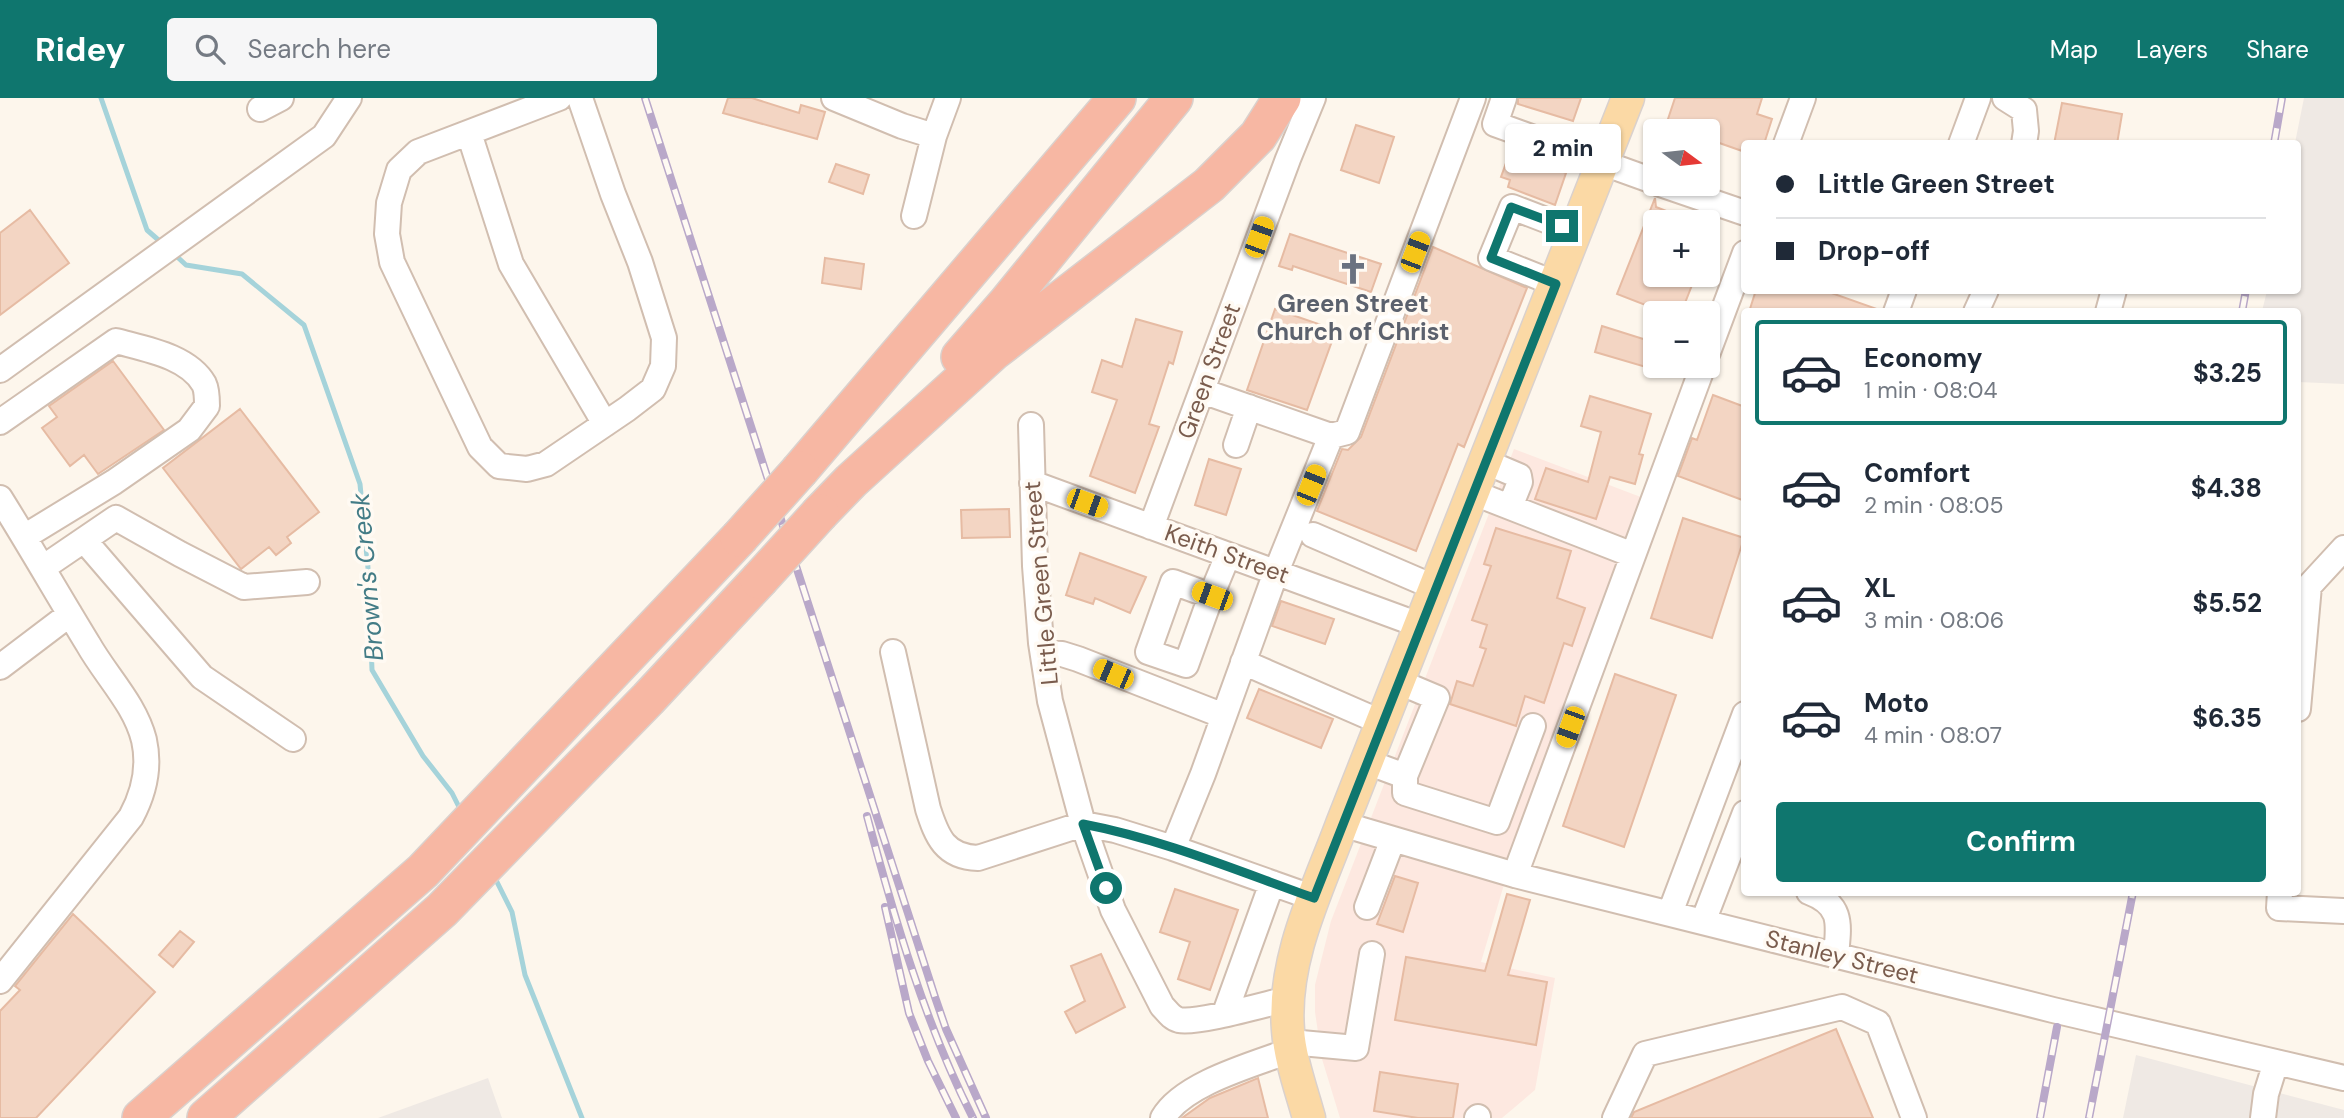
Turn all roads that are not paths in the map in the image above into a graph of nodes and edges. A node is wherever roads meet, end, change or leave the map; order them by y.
1 (349, 98) edge
2 (559, 98) edge
3 (580, 98) edge
4 (834, 98) edge
5 (948, 98) edge
6 (1099, 98) edge
7 (1118, 98) edge
8 (1174, 98) edge
9 (1282, 98) edge
10 (1313, 98) edge
11 (1473, 98) edge
12 (1504, 98) edge
13 (1628, 98) edge
14 (1803, 98) edge
15 (1978, 98) edge
16 (2006, 98) edge
17 (469, 133) junction
18 (934, 136) junction
19 (1787, 140) edge
20 (1962, 140) edge
21 (2025, 140) edge
22 (1603, 164) junction
23 (1643, 178) edge
24 (1696, 196) edge
25 (1032, 199) junction
26 (1741, 212) edge
27 (914, 216) dead end
28 (1577, 232) junction
29 (1741, 264) edge
30 (1556, 284) junction
31 (1720, 320) edge
32 (0, 370) edge
33 (1699, 378) edge
34 (1202, 391) junction
35 (1249, 407) junction
36 (0, 422) edge
37 (606, 424) junction
38 (1031, 425) dead end
39 (1331, 436) junction
40 (1236, 445) dead end
41 (1486, 462) junction
42 (851, 481) junction
43 (1032, 483) junction
44 (1474, 493) junction
45 (0, 498) edge
46 (1510, 507) junction
47 (1152, 527) junction
48 (1313, 535) dead end
49 (24, 537) junction
50 (83, 540) junction
51 (2344, 548) edge
52 (1228, 555) junction
53 (1633, 555) junction
54 (44, 567) junction
55 (1276, 572) junction
56 (307, 582) dead end
57 (1436, 588) junction
58 (1212, 596) dead end
59 (70, 614) junction
60 (1422, 626) junction
61 (893, 652) dead end
62 (1043, 653) junction
63 (1243, 662) junction
64 (0, 667) edge
65 (2301, 675) edge
66 (1399, 682) junction
67 (1224, 716) junction
68 (1382, 723) junction
69 (1741, 725) edge
70 (1533, 726) dead end
71 (293, 738) dead end
72 (1367, 762) junction
73 (1405, 776) junction
74 (1083, 824) junction
75 (1342, 824) junction
76 (1741, 834) edge
77 (1393, 839) junction
78 (1173, 848) junction
79 (1735, 866) edge
80 (1515, 875) junction
81 (1272, 883) junction
82 (1819, 896) edge
83 (2280, 896) edge
84 (1314, 898) junction
85 (1367, 907) dead end
86 (2344, 911) edge
87 (1670, 914) junction
88 (1703, 922) junction
89 (1372, 954) dead end
90 (1836, 955) junction
91 (0, 981) edge
92 (1288, 999) junction
93 (1225, 1013) junction
94 (1291, 1046) junction
95 (2276, 1062) junction
96 (2344, 1077) edge
97 (141, 1118) edge
98 (206, 1118) edge
99 (1163, 1118) edge
100 (1308, 1118) edge
101 (1615, 1118) edge
102 (1914, 1118) edge
103 (2263, 1118) edge

1 - 32 street
2 - 17 street
3 - 37 street
4 - 18 street
5 - 18 street
6 - 25 highway
7 - 25 highway
8 - 42 highway
9 - 42 highway
10 - 34 street, Green Street
11 - 39 street
12 - 22 street
13 - 22 main road
14 - 19 street
15 - 20 street
16 - 21 street
17 - 37 street
17 - 37 street
18 - 27 street
22 - 23 street
22 - 28 main road
24 - 26 street
25 - 97 highway, bridge
28 - 30 main road
28 - 30 street
29 - 31 street
30 - 41 main road
33 - 53 street
34 - 35 street
34 - 47 street, Green Street
35 - 39 street
35 - 40 street
36 - 49 street
38 - 43 street, Little Green Street
39 - 55 street
41 - 44 main road
41 - 46 street
42 - 98 highway, bridge
43 - 47 street, Keith Street
43 - 62 street, Little Green Street
44 - 46 street
44 - 57 main road
45 - 49 street
46 - 53 street
47 - 52 street, Keith Street
48 - 57 street
49 - 54 street
50 - 54 street
50 - 56 street
50 - 71 street
51 - 65 street
52 - 55 street, Keith Street
52 - 58 street
53 - 80 street
54 - 59 street
55 - 60 street, Keith Street
55 - 63 street
57 - 60 main road
59 - 64 street
59 - 91 street
60 - 66 main road
61 - 74 street
62 - 67 street
62 - 74 street, Little Green Street
63 - 67 street
63 - 68 street
66 - 68 main road
66 - 73 street
67 - 78 street
68 - 72 main road
69 - 87 street
70 - 73 street
72 - 73 street
72 - 75 main road
74 - 78 street
74 - 93 street, Little Green Street
75 - 77 street, Stanley Street
75 - 84 main road
76 - 79 street
77 - 80 street, Stanley Street
77 - 85 street
78 - 81 street
79 - 88 street
80 - 87 street, Stanley Street
81 - 84 street
81 - 93 street
82 - 90 street
83 - 86 street
84 - 92 main road
87 - 88 street, Stanley Street
88 - 90 street, Stanley Street
89 - 94 street
90 - 95 street, Stanley Street
92 - 93 street, Little Green Street
92 - 94 main road
94 - 99 street
94 - 100 main road
95 - 96 street, Stanley Street
95 - 103 street
101 - 102 street

